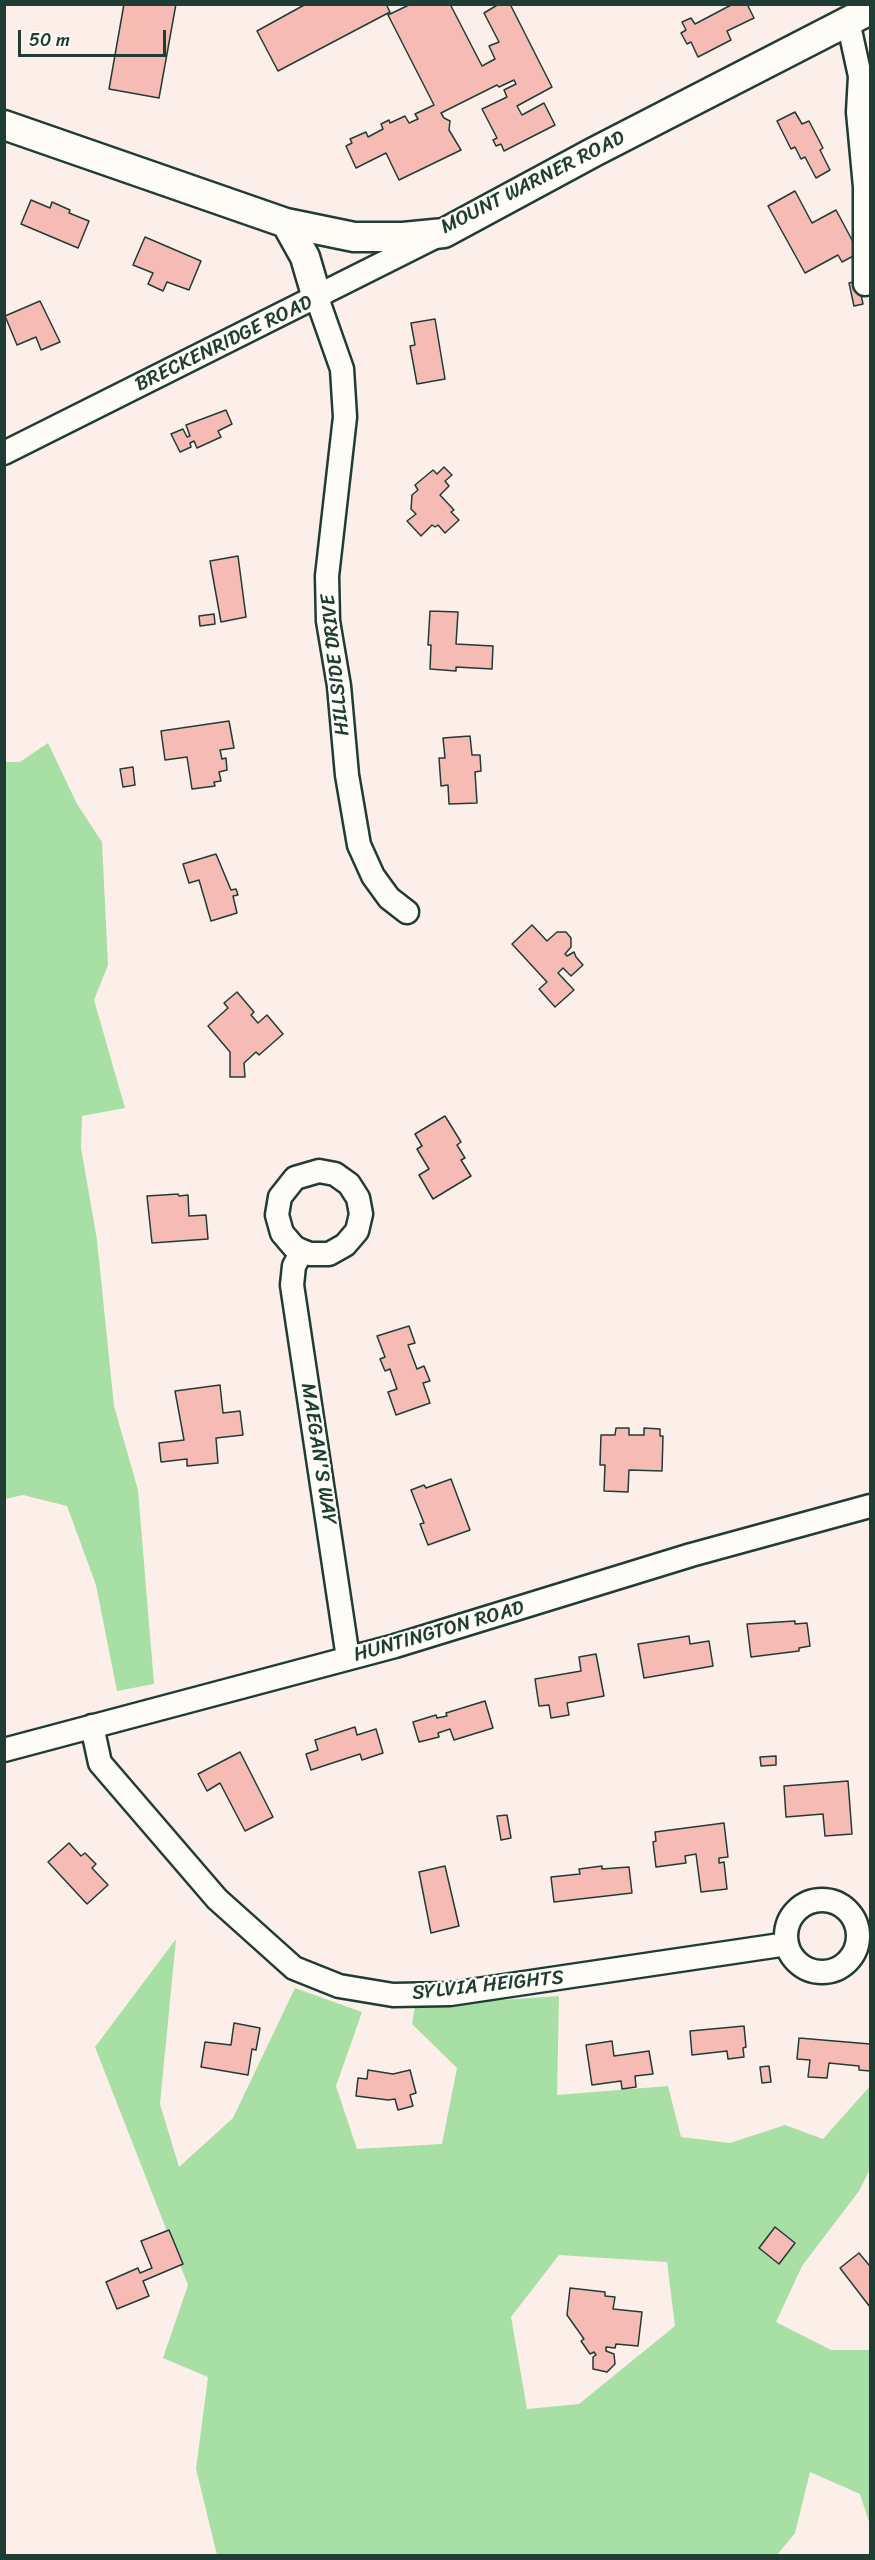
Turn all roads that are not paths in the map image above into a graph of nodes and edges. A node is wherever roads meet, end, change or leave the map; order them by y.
1 (859, 15) edge
2 (4, 125) edge
3 (286, 223) junction
4 (444, 233) junction
5 (865, 284) dead end
6 (316, 298) junction
7 (4, 453) edge
8 (407, 912) dead end
9 (302, 1251) dead end
10 (870, 1506) edge
11 (348, 1658) junction
12 (92, 1726) junction
13 (4, 1750) edge
14 (864, 1930) edge
15 (787, 1944) junction

1 - 4 main road, MOUNT WARNER ROAD
1 - 5 street
2 - 3 main road, MOUNT WARNER ROAD
3 - 4 main road, MOUNT WARNER ROAD
3 - 6 main road
4 - 6 street, BRECKENRIDGE ROAD
6 - 7 street, BRECKENRIDGE ROAD
6 - 8 street, HILLSIDE DRIVE
9 - 11 street, MAEGAN'S WAY
10 - 11 street, HUNTINGTON ROAD
11 - 12 street, HUNTINGTON ROAD
12 - 13 street, HUNTINGTON ROAD
12 - 15 street, SYLVIA HEIGHTS
14 - 15 street
14 - 15 street

